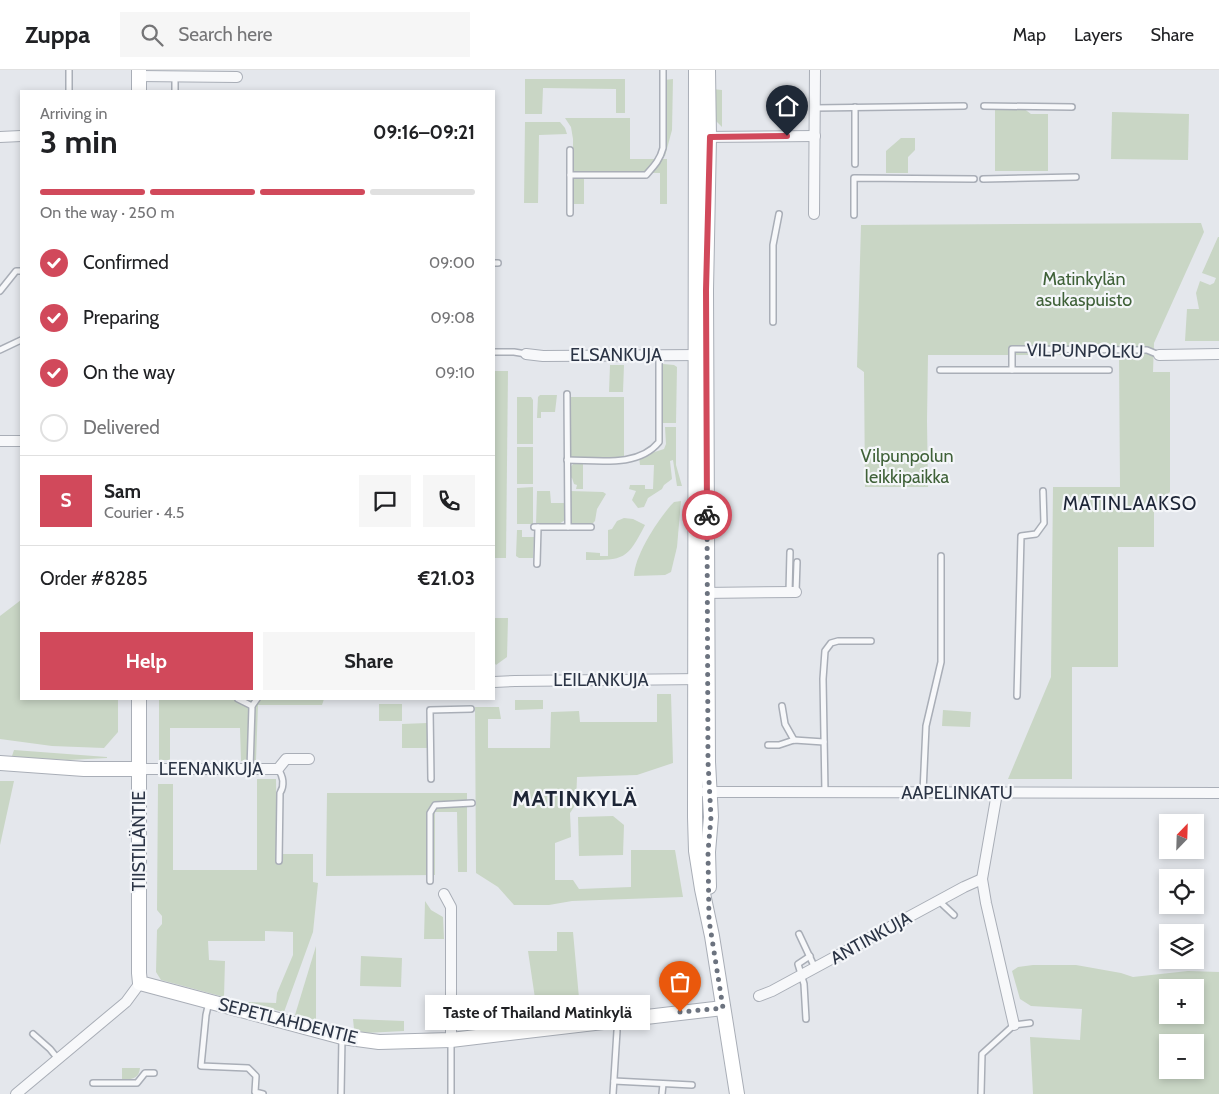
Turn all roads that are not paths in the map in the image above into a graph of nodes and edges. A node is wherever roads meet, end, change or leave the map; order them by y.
1 (69, 70) edge
2 (663, 70) edge
3 (696, 70) edge
4 (708, 70) edge
5 (815, 70) edge
6 (139, 73) edge
7 (236, 73) edge
8 (171, 74) edge
9 (69, 90) edge
10 (139, 90) edge
11 (175, 90) edge
12 (964, 106) dead end
13 (984, 106) dead end
14 (855, 107) junction
15 (1072, 107) dead end
16 (815, 108) junction
17 (20, 136) edge
18 (815, 136) junction
19 (0, 137) edge
20 (703, 137) junction
21 (570, 150) dead end
22 (855, 164) dead end
23 (570, 175) junction
24 (1076, 177) dead end
25 (974, 179) dead end
26 (983, 179) dead end
27 (570, 213) dead end
28 (779, 214) dead end
29 (814, 214) dead end
30 (854, 215) dead end
31 (20, 271) edge
32 (0, 291) edge
33 (773, 322) dead end
34 (20, 340) edge
35 (0, 350) edge
36 (495, 352) edge
37 (526, 354) joint
38 (1159, 354) joint
39 (1219, 354) edge
40 (659, 355) junction
41 (701, 355) junction
42 (940, 370) dead end
43 (1012, 370) junction
44 (1109, 370) dead end
45 (567, 394) dead end
46 (0, 441) edge
47 (20, 441) edge
48 (567, 460) junction
49 (1043, 492) dead end
50 (568, 527) junction
51 (591, 527) dead end
52 (790, 552) dead end
53 (941, 556) dead end
54 (797, 562) dead end
55 (537, 564) dead end
56 (791, 590) junction
57 (702, 593) junction
58 (871, 641) dead end
59 (702, 679) junction
60 (495, 682) edge
61 (1017, 696) dead end
62 (139, 700) edge
63 (240, 700) edge
64 (256, 700) edge
65 (252, 706) junction
66 (782, 706) dead end
67 (471, 709) dead end
68 (794, 740) junction
69 (824, 742) junction
70 (768, 745) dead end
71 (309, 759) dead end
72 (0, 764) edge
73 (250, 768) junction
74 (278, 769) junction
75 (139, 770) junction
76 (431, 779) dead end
77 (695, 792) junction
78 (710, 792) junction
79 (825, 792) junction
80 (922, 792) junction
81 (997, 793) junction
82 (1219, 793) edge
83 (472, 803) dead end
84 (279, 861) dead end
85 (982, 880) junction
86 (430, 881) dead end
87 (444, 894) dead end
88 (939, 901) junction
89 (954, 915) dead end
90 (709, 920) junction
91 (799, 934) dead end
92 (810, 956) junction
93 (815, 968) junction
94 (802, 975) junction
95 (140, 983) junction
96 (759, 996) dead end
97 (209, 1002) junction
98 (723, 1008) junction
99 (806, 1019) dead end
100 (1030, 1023) dead end
101 (1014, 1025) junction
102 (618, 1031) dead end
103 (33, 1034) dead end
104 (342, 1037) junction
105 (451, 1040) junction
106 (58, 1059) junction
107 (154, 1073) dead end
108 (614, 1081) junction
109 (93, 1083) dead end
110 (663, 1084) junction
111 (692, 1085) dead end
112 (981, 1093) edge
113 (16, 1094) edge
114 (263, 1094) edge
115 (341, 1094) edge
116 (451, 1094) edge
117 (614, 1094) edge
118 (662, 1094) edge
119 (737, 1094) edge

1 - 9 lane
2 - 23 lane
3 - 20 main road
4 - 20 main road
5 - 16 street
6 - 8 street
6 - 10 main road
7 - 8 street
8 - 11 lane
12 - 14 lane
13 - 15 lane
14 - 16 lane
14 - 22 lane
16 - 18 street
17 - 19 street
18 - 20 street
18 - 29 street
20 - 41 main road
21 - 23 lane
23 - 27 lane
24 - 26 lane
25 - 30 lane
28 - 33 lane
31 - 32 lane
34 - 35 lane
36 - 37 lane
37 - 40 street, ELSANKUJA
38 - 39 street
38 - 43 lane, VILPUNPOLKU
40 - 41 street, ELSANKUJA
40 - 48 lane
41 - 57 main road
42 - 43 lane
43 - 44 lane
45 - 48 lane
46 - 47 street
48 - 50 lane
49 - 61 lane
50 - 51 lane
50 - 55 lane
52 - 56 lane
53 - 80 lane
54 - 56 lane
56 - 57 street
57 - 59 main road
58 - 69 lane
59 - 60 street, LEILANKUJA
59 - 77 main road
59 - 78 main road
62 - 75 main road, TIISTILÄNTIE
63 - 65 lane
64 - 65 lane
65 - 73 lane
66 - 68 lane
67 - 76 lane
68 - 69 lane
68 - 70 lane
69 - 79 lane
71 - 74 street, LEENANKUJA
72 - 75 main road
73 - 74 street, LEENANKUJA
73 - 75 street, LEENANKUJA
74 - 84 lane
75 - 95 main road, TIISTILÄNTIE
77 - 78 street, AAPELINKATU
77 - 90 main road
78 - 79 street, AAPELINKATU
78 - 90 main road
79 - 80 street, AAPELINKATU
80 - 81 street, AAPELINKATU
81 - 82 street, AAPELINKATU
81 - 85 street
83 - 86 lane
85 - 88 street, ANTINKUJA
85 - 101 street
87 - 105 street
88 - 89 lane
88 - 93 street, ANTINKUJA
90 - 98 main road
91 - 92 lane
92 - 93 lane
92 - 94 lane
93 - 94 street, ANTINKUJA
94 - 96 street, ANTINKUJA
94 - 99 lane
95 - 97 main road, SEPETLAHDENTIE
95 - 106 street
97 - 104 main road, SEPETLAHDENTIE
97 - 114 lane
98 - 105 main road, SEPETLAHDENTIE
98 - 119 main road
100 - 101 lane
101 - 112 lane
102 - 108 lane
103 - 106 lane
104 - 105 main road, SEPETLAHDENTIE
104 - 115 lane
105 - 116 lane
106 - 113 street
107 - 109 lane
108 - 110 lane
108 - 117 lane
110 - 111 lane
110 - 118 lane

